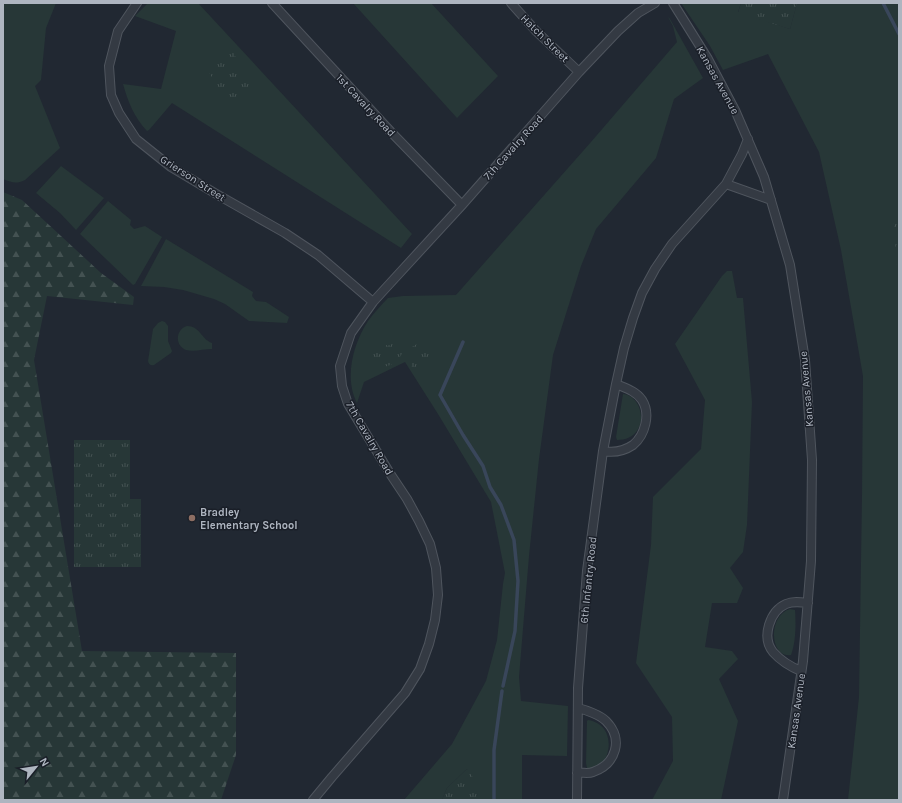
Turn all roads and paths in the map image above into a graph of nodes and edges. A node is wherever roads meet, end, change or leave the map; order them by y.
1 (137, 3) edge
2 (272, 3) edge
3 (511, 3) edge
4 (655, 3) edge
5 (672, 3) edge
6 (579, 72) junction
7 (748, 139) junction
8 (726, 184) junction
9 (771, 200) junction
10 (462, 205) junction
11 (373, 302) junction
12 (616, 384) junction
13 (603, 451) junction
14 (808, 603) junction
15 (801, 671) junction
16 (578, 708) junction
17 (577, 773) junction
18 (313, 800) edge
19 (577, 800) edge
20 (783, 800) edge

1 - 11 street, Grierson Street
2 - 10 street, 1st Cavalry Road
3 - 6 street, Hatch Street
4 - 6 street, 7th Cavalry Road
5 - 7 street, Kansas Avenue
6 - 10 street, 7th Cavalry Road
7 - 8 street, 6th Infantry Road
7 - 9 street, Kansas Avenue
8 - 9 street
8 - 12 street, 6th Infantry Road
9 - 14 street, Kansas Avenue
10 - 11 street, 7th Cavalry Road
11 - 18 street, 7th Cavalry Road
12 - 13 street, 6th Infantry Road
12 - 13 street
13 - 16 street, 6th Infantry Road
14 - 15 street, Kansas Avenue
14 - 15 street
15 - 20 street, Kansas Avenue
16 - 17 street, 6th Infantry Road
16 - 17 street
17 - 19 street, 6th Infantry Road

